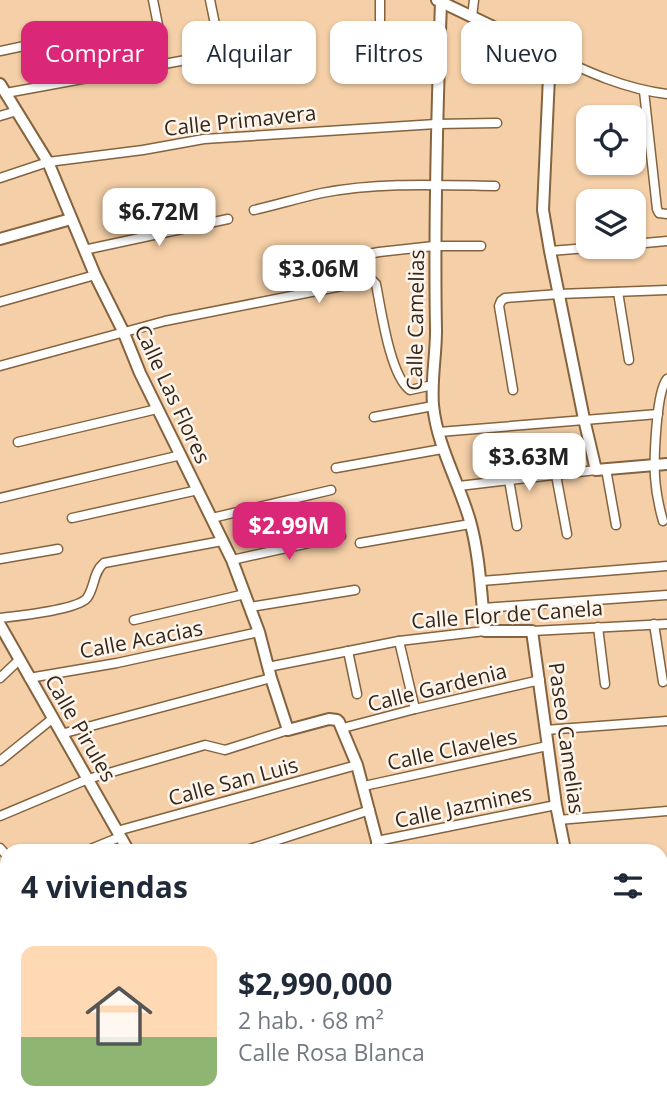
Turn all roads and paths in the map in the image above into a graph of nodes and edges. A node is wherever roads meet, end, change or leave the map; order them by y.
1 (153, 0) edge
2 (210, 0) edge
3 (380, 0) edge
4 (474, 0) edge
5 (439, 1) edge
6 (472, 17) junction
7 (157, 21) edge
8 (214, 21) edge
9 (380, 21) edge
10 (439, 21) edge
11 (480, 21) edge
12 (21, 47) edge
13 (0, 51) edge
14 (182, 60) edge
15 (582, 69) edge
16 (438, 84) edge
17 (549, 84) edge
18 (3, 89) edge
19 (645, 92) junction
20 (667, 94) edge
21 (17, 111) junction
22 (0, 117) edge
23 (497, 123) dead end
24 (436, 124) junction
25 (48, 162) junction
26 (0, 178) edge
27 (436, 185) junction
28 (495, 186) dead end
29 (254, 211) dead end
30 (667, 214) edge
31 (71, 219) junction
32 (228, 219) dead end
33 (0, 239) edge
34 (667, 242) edge
35 (646, 243) edge
36 (435, 246) junction
37 (481, 246) dead end
38 (576, 249) edge
39 (84, 250) junction
40 (550, 251) junction
41 (278, 271) dead end
42 (95, 275) junction
43 (667, 290) edge
44 (618, 292) junction
45 (559, 294) junction
46 (0, 302) edge
47 (123, 331) junction
48 (629, 360) dead end
49 (0, 366) edge
50 (667, 379) edge
51 (433, 385) junction
52 (513, 390) dead end
53 (433, 406) junction
54 (157, 409) junction
55 (658, 414) junction
56 (374, 417) dead end
57 (584, 419) junction
58 (439, 432) junction
59 (18, 442) dead end
60 (442, 449) junction
61 (181, 455) junction
62 (661, 464) edge
63 (336, 468) dead end
64 (601, 470) junction
65 (556, 475) junction
66 (509, 480) junction
67 (459, 486) junction
68 (198, 490) junction
69 (331, 490) dead end
70 (0, 498) edge
71 (72, 518) dead end
72 (212, 518) junction
73 (663, 521) dead end
74 (470, 524) junction
75 (616, 525) dead end
76 (517, 526) dead end
77 (567, 534) dead end
78 (341, 536) dead end
79 (222, 541) junction
80 (360, 543) dead end
81 (58, 549) dead end
82 (0, 559) edge
83 (232, 560) junction
84 (667, 566) edge
85 (481, 581) junction
86 (355, 590) dead end
87 (245, 594) junction
88 (667, 595) edge
89 (250, 607) junction
90 (483, 608) junction
91 (0, 618) edge
92 (134, 620) dead end
93 (654, 624) junction
94 (667, 624) edge
95 (0, 625) edge
96 (598, 627) junction
97 (485, 631) junction
98 (532, 631) junction
99 (259, 632) junction
100 (399, 641) junction
101 (348, 651) junction
102 (19, 660) junction
103 (270, 672) junction
104 (0, 678) edge
105 (29, 678) junction
106 (540, 680) junction
107 (663, 682) dead end
108 (605, 684) dead end
109 (357, 694) dead end
110 (415, 709) junction
111 (52, 719) junction
112 (667, 721) edge
113 (343, 728) junction
114 (288, 730) junction
115 (545, 730) junction
116 (61, 734) junction
117 (547, 746) junction
118 (0, 761) edge
119 (357, 765) junction
120 (88, 779) junction
121 (363, 786) junction
122 (556, 805) junction
123 (370, 810) junction
124 (667, 811) edge
125 (0, 816) edge
126 (558, 820) junction
127 (118, 834) junction
128 (99, 844) edge
129 (124, 844) edge
130 (265, 844) edge
131 (377, 844) edge
132 (386, 844) edge
133 (564, 844) edge

1 - 7 street
2 - 8 street
3 - 9 street
4 - 6 street
5 - 6 street
5 - 10 street, Calle Camelias
6 - 11 street
12 - 13 street
14 - 18 street
15 - 19 street
16 - 24 street, Calle Camelias
17 - 40 street
18 - 21 street, Calle Las Flores
19 - 20 street
19 - 30 street
21 - 22 street
21 - 25 street, Calle Las Flores
23 - 24 street, Calle Primavera
24 - 25 street, Calle Primavera
24 - 27 street, Calle Camelias
25 - 26 street, Calle Primavera
25 - 31 street, Calle Las Flores
27 - 28 street
27 - 29 street
27 - 36 street, Calle Camelias
31 - 33 street
31 - 39 street, Calle Las Flores
32 - 39 street
34 - 35 street
36 - 37 street
36 - 41 street
36 - 51 street, Calle Camelias
38 - 40 street
39 - 42 street, Calle Las Flores
40 - 45 street
42 - 46 street
42 - 47 street, Calle Las Flores
43 - 44 street
44 - 45 street
44 - 48 street
45 - 52 street
45 - 57 street
47 - 49 street
47 - 51 street
47 - 54 street, Calle Las Flores
50 - 55 street
51 - 53 street, Calle Camelias
53 - 56 street
53 - 58 street, Calle Camelias
54 - 59 street
54 - 61 street, Calle Las Flores
55 - 57 street
55 - 62 street
57 - 58 street
57 - 64 street
58 - 60 street, Calle Camelias
60 - 63 street
60 - 67 street, Calle Camelias
61 - 68 street, Calle Las Flores
61 - 70 street
62 - 64 street
62 - 73 street
64 - 65 street
64 - 75 street
65 - 66 street
65 - 77 street
66 - 67 street
66 - 76 street
67 - 74 street, Calle Camelias
68 - 71 street
68 - 72 street, Calle Las Flores
69 - 72 street
72 - 79 street, Calle Las Flores
74 - 80 street
74 - 85 street, Calle Camelias
78 - 83 street
79 - 83 street, Calle Las Flores
79 - 91 street
81 - 82 street
83 - 87 street, Calle Las Flores
84 - 85 street
85 - 90 street, Calle Camelias
86 - 89 street
87 - 89 street, Calle Las Flores
87 - 92 street
88 - 90 street
89 - 99 street, Calle Las Flores
90 - 97 street, Calle Camelias
93 - 94 street, Calle Flor de Canela
93 - 96 street, Calle Flor de Canela
93 - 107 street
95 - 102 street, Calle Pirules
96 - 98 street, Calle Flor de Canela
96 - 108 street
97 - 98 street, Calle Flor de Canela
97 - 100 street, Calle Flor de Canela
98 - 106 street, Paseo Camelias
99 - 103 street, Calle Las Flores
99 - 105 street, Calle Acacias
100 - 101 street, Calle Flor de Canela
100 - 110 street
101 - 103 street, Calle Flor de Canela
101 - 109 street
102 - 104 street
102 - 105 street, Calle Pirules
103 - 114 street, Calle Las Flores
103 - 116 street, Calle Flor de Canela
105 - 111 street, Calle Pirules
106 - 110 street, Calle Gardenia
106 - 115 street, Paseo Camelias
110 - 113 street, Calle Gardenia
111 - 116 street, Calle Pirules
111 - 118 street
112 - 115 street
113 - 114 street
113 - 119 street
114 - 120 street
115 - 117 street, Paseo Camelias
116 - 120 street, Calle Pirules
117 - 121 street, Calle Claveles
117 - 122 street, Paseo Camelias
119 - 121 street
119 - 127 street, Calle San Luis
120 - 125 street
120 - 127 street, Calle Pirules
121 - 123 street
122 - 126 street, Paseo Camelias
122 - 132 street, Calle Jazmines
123 - 130 street
123 - 131 street
124 - 126 street
126 - 133 street, Paseo Camelias
127 - 128 street
127 - 129 street, Calle Pirules

